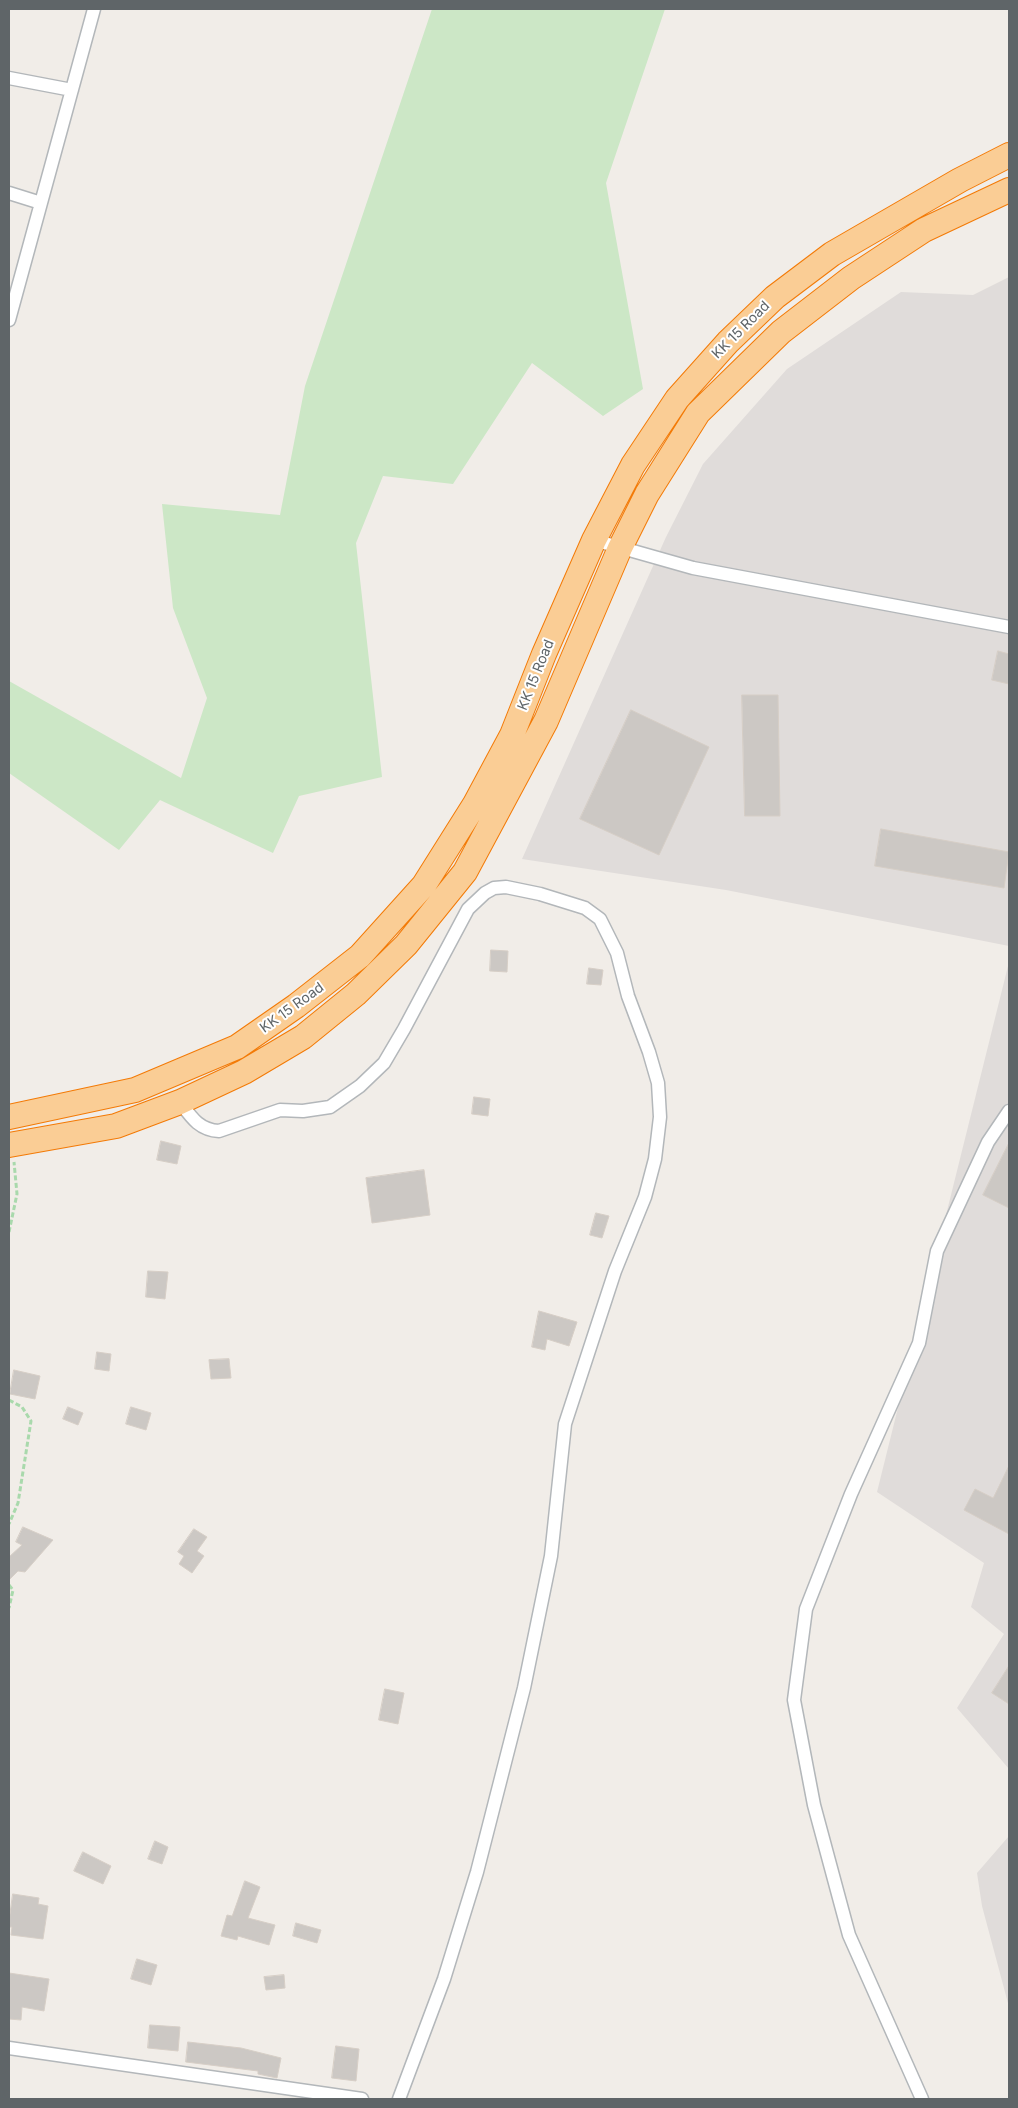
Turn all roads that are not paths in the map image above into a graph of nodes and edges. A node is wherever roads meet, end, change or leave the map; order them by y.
1 (94, 9) edge
2 (9, 78) edge
3 (72, 90) junction
4 (1009, 155) edge
5 (1009, 190) edge
6 (9, 193) edge
7 (41, 203) junction
8 (9, 320) edge
9 (594, 540) junction
10 (620, 548) junction
11 (1009, 627) edge
12 (180, 1102) junction
13 (1009, 1111) edge
14 (9, 1116) edge
15 (11, 1144) edge
16 (9, 2048) edge
17 (362, 2099) edge
18 (399, 2099) edge
19 (922, 2099) edge

1 - 3 street
2 - 3 street
3 - 7 street
4 - 9 highway, KK 15 Road
5 - 10 highway, KK 15 Road
6 - 7 street
7 - 8 street
9 - 10 street
9 - 14 highway, KK 15 Road
10 - 11 street
10 - 12 highway, KK 15 Road
12 - 15 highway, KK 15 Road
12 - 18 street
13 - 19 street
16 - 17 street

